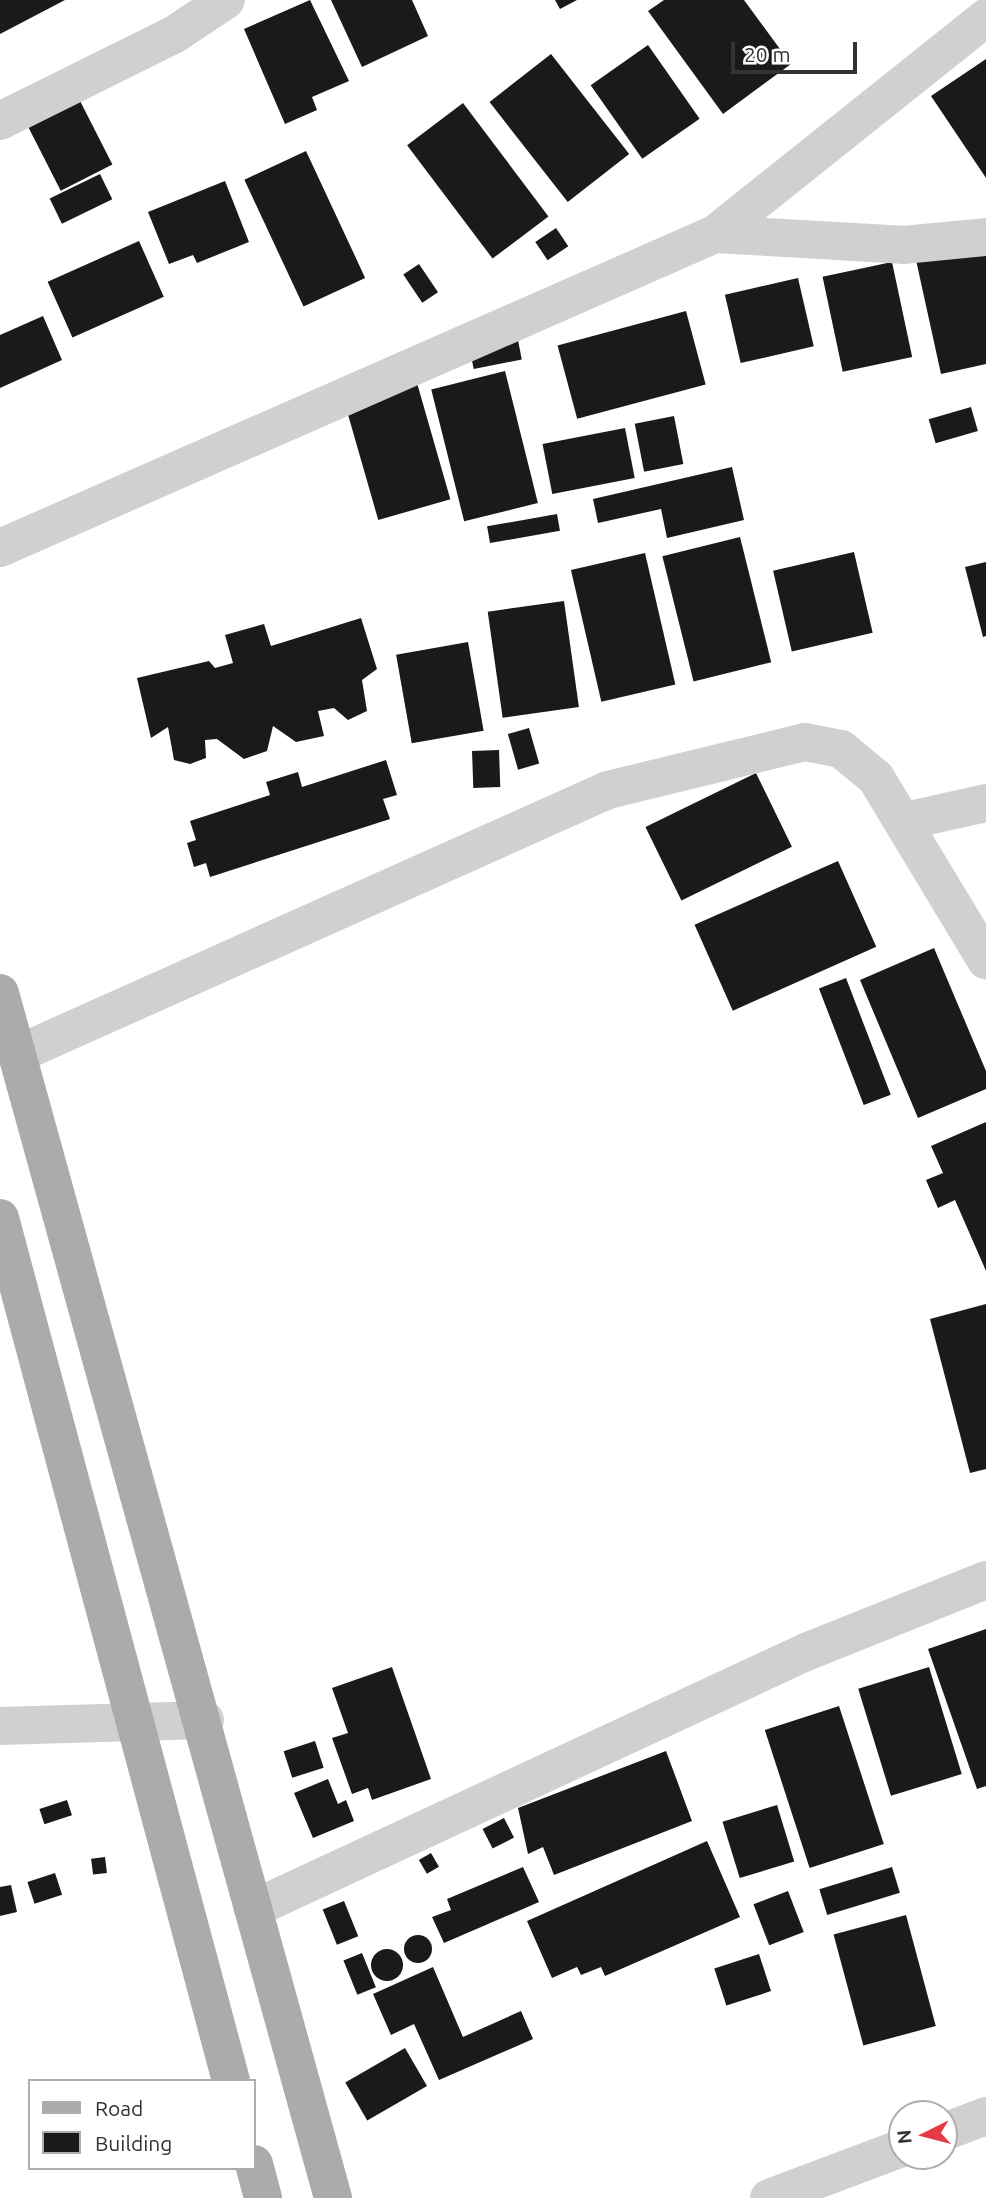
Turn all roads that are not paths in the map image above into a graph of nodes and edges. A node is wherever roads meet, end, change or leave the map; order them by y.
1 (226, 0) edge
2 (986, 18) edge
3 (0, 121) edge
4 (715, 234) junction
5 (986, 237) edge
6 (0, 548) edge
7 (986, 803) edge
8 (905, 821) junction
9 (986, 960) edge
10 (0, 993) edge
11 (18, 1054) junction
12 (0, 1218) edge
13 (986, 1580) edge
14 (205, 1720) junction
15 (131, 1722) junction
16 (0, 1726) edge
17 (253, 1909) junction
18 (230, 2079) edge
19 (986, 2116) edge
20 (958, 2127) edge
21 (888, 2153) edge
22 (256, 2170) edge
23 (263, 2198) edge
24 (333, 2198) edge
25 (769, 2198) edge

1 - 3 street
2 - 4 street
4 - 5 street
4 - 6 street
7 - 8 street
8 - 9 street
8 - 11 street
10 - 11 main road
11 - 14 main road
12 - 15 main road
13 - 17 street
14 - 15 street
14 - 17 main road
15 - 16 street
15 - 18 main road
17 - 24 main road
19 - 20 street
21 - 25 street
22 - 23 main road

